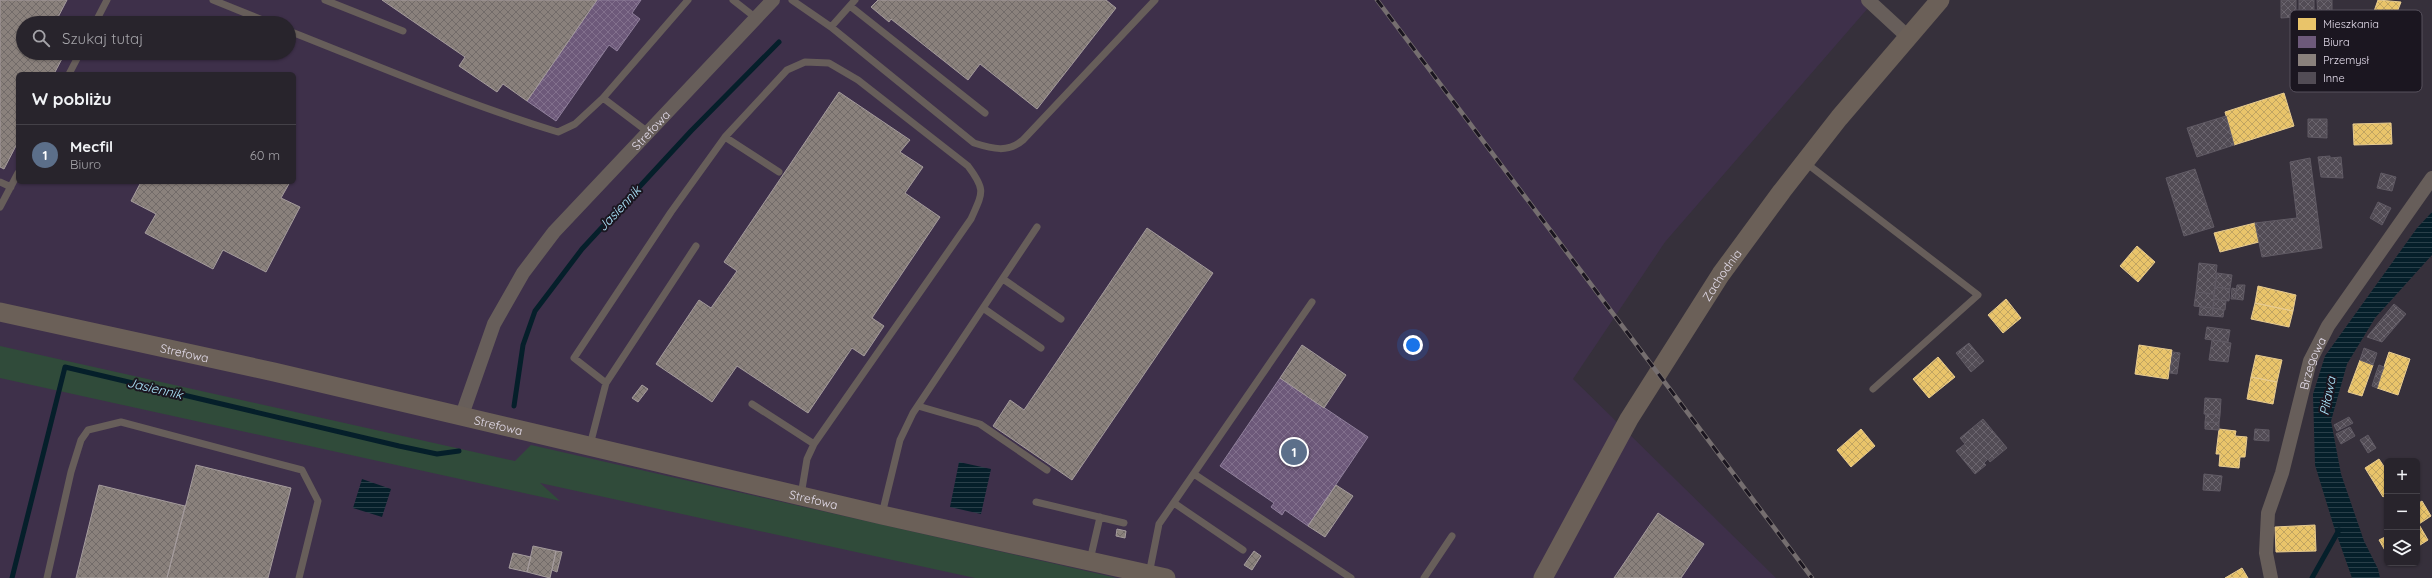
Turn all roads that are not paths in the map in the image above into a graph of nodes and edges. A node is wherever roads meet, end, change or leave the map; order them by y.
1 (107, 0) edge
2 (213, 0) edge
3 (325, 0) edge
4 (688, 0) edge
5 (733, 0) edge
6 (773, 0) edge
7 (792, 0) edge
8 (855, 0) edge
9 (1155, 0) edge
10 (1868, 0) edge
11 (1940, 0) edge
12 (850, 6) junction
13 (99, 16) edge
14 (253, 16) edge
15 (756, 18) junction
16 (831, 27) junction
17 (403, 31) dead end
18 (296, 33) edge
19 (1908, 37) junction
20 (76, 60) edge
21 (70, 72) edge
22 (603, 98) junction
23 (985, 113) dead end
24 (648, 132) junction
25 (726, 137) junction
26 (1805, 162) junction
27 (779, 172) dead end
28 (16, 177) edge
29 (2432, 178) edge
30 (0, 182) edge
31 (11, 187) junction
32 (0, 207) edge
33 (1037, 227) dead end
34 (696, 246) dead end
35 (1002, 279) junction
36 (1312, 302) dead end
37 (983, 308) junction
38 (0, 312) edge
39 (1060, 319) dead end
40 (1041, 348) dead end
41 (606, 383) junction
42 (1873, 389) dead end
43 (752, 404) dead end
44 (918, 406) junction
45 (462, 415) junction
46 (814, 444) junction
47 (590, 445) junction
48 (1047, 470) dead end
49 (1194, 474) junction
50 (801, 495) junction
51 (1036, 502) dead end
52 (1174, 503) junction
53 (882, 515) junction
54 (1100, 517) junction
55 (1124, 523) dead end
56 (1452, 536) dead end
57 (1243, 550) dead end
58 (1090, 562) junction
59 (1158, 576) edge
60 (47, 578) edge
61 (299, 578) edge
62 (1351, 578) edge
63 (1424, 578) edge
64 (1543, 578) edge
65 (2271, 578) edge

1 - 13 lane
2 - 14 lane
3 - 17 lane
4 - 22 lane
5 - 15 lane
6 - 15 street, Strefowa
7 - 16 lane
8 - 12 lane
9 - 16 lane
10 - 19 street
11 - 19 street, Zachodnia
12 - 16 lane
12 - 23 lane
15 - 24 street, Strefowa
18 - 22 lane
19 - 26 street, Zachodnia
20 - 21 lane
22 - 24 lane
24 - 45 street, Strefowa
25 - 27 lane
25 - 41 lane
25 - 46 lane
26 - 42 lane
26 - 64 street, Zachodnia
28 - 31 lane
29 - 65 street, Brzegowa
30 - 31 lane
31 - 32 lane
33 - 35 lane
34 - 41 lane
35 - 37 lane
35 - 39 lane
36 - 49 lane
37 - 40 lane
37 - 44 lane
38 - 45 street, Strefowa
41 - 47 lane
43 - 46 lane
44 - 48 lane
44 - 53 lane
45 - 47 street, Strefowa
46 - 50 lane
47 - 50 street, Strefowa
49 - 52 lane
49 - 62 lane
50 - 53 street, Strefowa
51 - 54 lane
52 - 57 lane
52 - 59 lane
53 - 58 street, Strefowa
54 - 55 lane
54 - 58 lane
56 - 63 lane
58 - 59 street, Strefowa
60 - 61 lane

